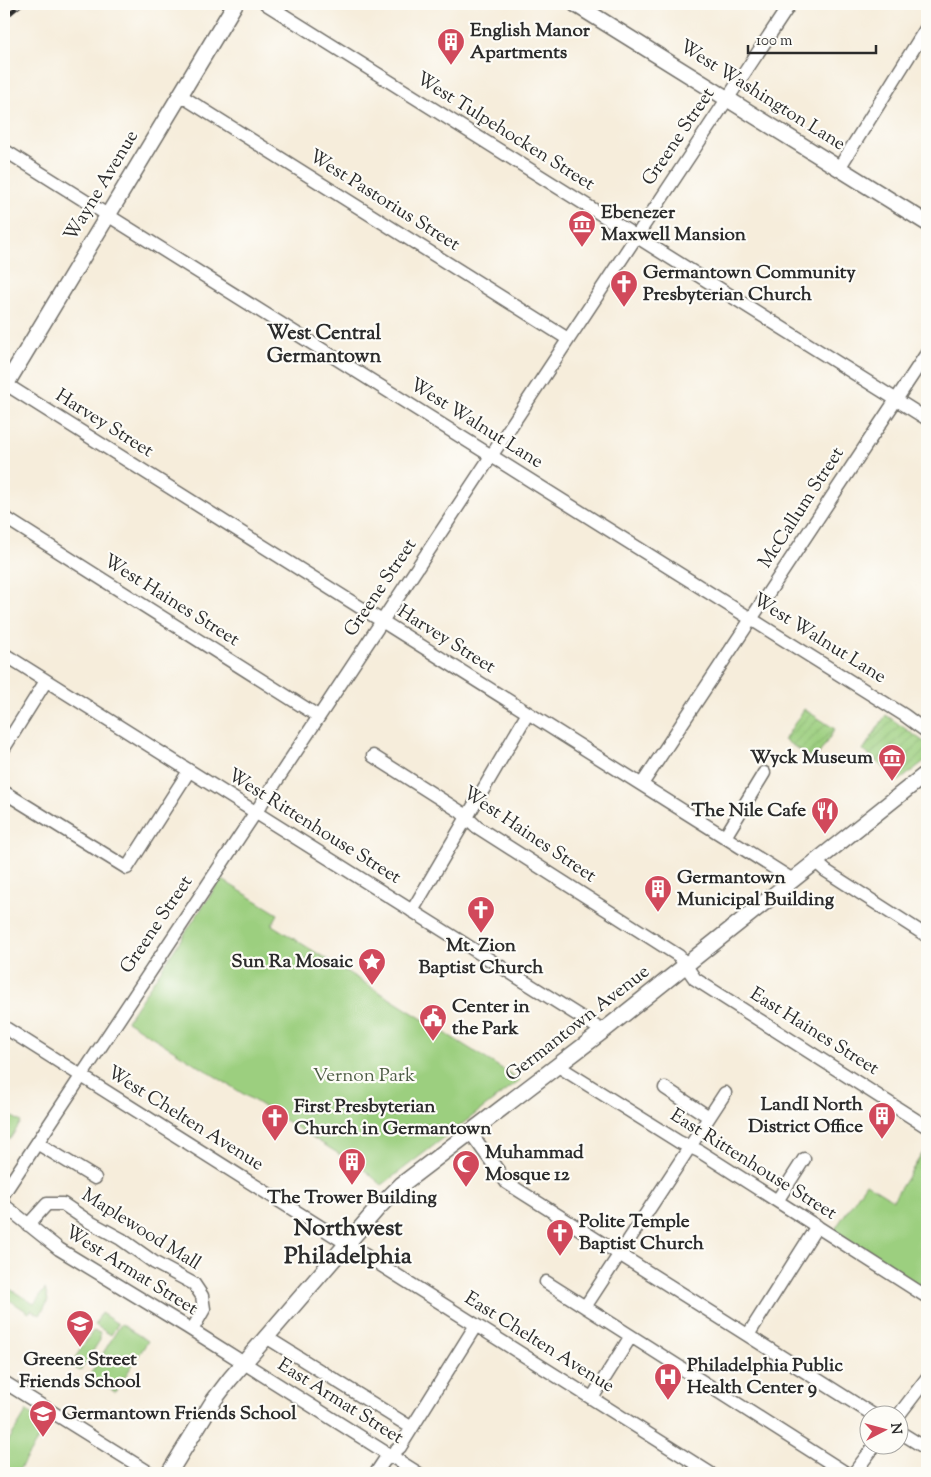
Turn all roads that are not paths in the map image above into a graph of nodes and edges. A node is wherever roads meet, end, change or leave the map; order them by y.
1 (235, 4) edge
2 (266, 4) edge
3 (575, 4) edge
4 (790, 4) edge
5 (927, 27) edge
6 (180, 94) junction
7 (728, 98) junction
8 (4, 150) edge
9 (839, 168) junction
10 (108, 215) junction
11 (927, 223) edge
12 (636, 236) junction
13 (568, 339) junction
14 (927, 353) edge
15 (4, 385) edge
16 (896, 400) junction
17 (927, 419) edge
18 (491, 456) junction
19 (4, 517) edge
20 (751, 619) junction
21 (382, 621) junction
22 (4, 654) edge
23 (46, 681) junction
24 (528, 713) junction
25 (318, 716) junction
26 (927, 732) edge
27 (4, 748) edge
28 (373, 756) dead end
29 (189, 771) junction
30 (764, 773) dead end
31 (927, 774) edge
32 (642, 784) junction
33 (4, 794) edge
34 (255, 812) junction
35 (466, 818) junction
36 (725, 837) junction
37 (816, 862) junction
38 (793, 880) junction
39 (412, 911) junction
40 (927, 936) edge
41 (687, 965) junction
42 (4, 1027) edge
43 (604, 1031) junction
44 (558, 1066) junction
45 (82, 1076) junction
46 (665, 1088) dead end
47 (725, 1093) dead end
48 (710, 1117) junction
49 (927, 1127) edge
50 (470, 1132) junction
51 (37, 1143) junction
52 (690, 1147) junction
53 (804, 1159) dead end
54 (95, 1178) dead end
55 (4, 1193) edge
56 (777, 1201) junction
57 (4, 1205) edge
58 (28, 1225) junction
59 (817, 1226) junction
60 (347, 1243) junction
61 (620, 1254) junction
62 (546, 1282) dead end
63 (927, 1297) edge
64 (586, 1307) junction
65 (476, 1325) junction
66 (192, 1330) junction
67 (748, 1335) junction
68 (631, 1336) junction
69 (266, 1337) junction
70 (243, 1364) junction
71 (927, 1378) edge
72 (4, 1382) edge
73 (592, 1398) junction
74 (907, 1404) edge
75 (858, 1405) edge
76 (412, 1428) junction
77 (908, 1437) edge
78 (927, 1449) edge
79 (868, 1454) edge
80 (390, 1456) junction
81 (150, 1473) edge
82 (169, 1473) edge
83 (376, 1473) edge
84 (418, 1473) edge
85 (710, 1473) edge
86 (846, 1473) edge
87 (854, 1473) edge

1 - 6 main road, Wayne Avenue
2 - 12 street, West Tulpehocken Street
3 - 7 main road, West Washington Lane
4 - 7 street, Greene Street
5 - 9 street
6 - 10 main road, Wayne Avenue
6 - 13 street, West Pastorius Street
7 - 9 main road, West Washington Lane
7 - 12 street, Greene Street
8 - 10 street, West Walnut Lane
9 - 11 main road, West Washington Lane
10 - 15 main road, Wayne Avenue
10 - 18 street, West Walnut Lane
12 - 13 street, Greene Street
12 - 16 street, West Tulpehocken Street
13 - 18 street, Greene Street
14 - 16 street, McCallum Street
15 - 21 street, Harvey Street
16 - 17 street, West Tulpehocken Street
16 - 20 street, McCallum Street
18 - 20 street, West Walnut Lane
18 - 21 street, Greene Street
19 - 25 street, West Haines Street
20 - 26 street, West Walnut Lane
20 - 32 street, McCallum Street
21 - 24 street, Harvey Street
21 - 25 street, Greene Street
22 - 23 street, West Rittenhouse Street
23 - 27 street
23 - 29 street, West Rittenhouse Street
24 - 32 street, Harvey Street
24 - 35 street
25 - 34 street, Greene Street
28 - 35 street, West Haines Street
29 - 33 street
29 - 34 street, West Rittenhouse Street
30 - 36 street
31 - 37 main road, Germantown Avenue
32 - 36 street, Harvey Street
34 - 39 street, West Rittenhouse Street
34 - 45 street, Greene Street
35 - 39 street
35 - 41 street, West Haines Street
36 - 38 street, Harvey Street
37 - 38 main road, Germantown Avenue
37 - 40 street
38 - 41 main road, Germantown Avenue
39 - 43 street, West Rittenhouse Street
41 - 43 main road, Germantown Avenue
41 - 49 street, East Haines Street
42 - 45 street, West Chelten Avenue
43 - 44 main road, Germantown Avenue
44 - 50 main road, Germantown Avenue
44 - 52 street, East Rittenhouse Street
45 - 51 street, Greene Street
45 - 60 street, West Chelten Avenue
46 - 48 street
47 - 48 street
48 - 52 street
50 - 60 main road, Germantown Avenue
50 - 61 street
51 - 54 street
51 - 55 street, Greene Street
52 - 56 street, East Rittenhouse Street
52 - 61 street
53 - 56 street
56 - 59 street, East Rittenhouse Street
57 - 58 street, West Armat Street
58 - 66 street, West Armat Street
58 - 66 street, Maplewood Mall
59 - 63 street, East Rittenhouse Street
59 - 67 street
60 - 65 street, East Chelten Avenue
60 - 69 main road, Germantown Avenue
61 - 64 street
61 - 67 street
62 - 64 street
64 - 68 street
65 - 73 street, East Chelten Avenue
65 - 76 street
66 - 70 street, West Armat Street
67 - 75 street
68 - 73 street
68 - 86 street
69 - 70 main road, Germantown Avenue
69 - 76 street
70 - 80 street, East Armat Street
70 - 82 main road, Germantown Avenue
71 - 74 street
72 - 81 street
73 - 85 street, East Chelten Avenue
76 - 80 street
77 - 78 street
79 - 87 street
80 - 83 street
80 - 84 street, East Armat Street

